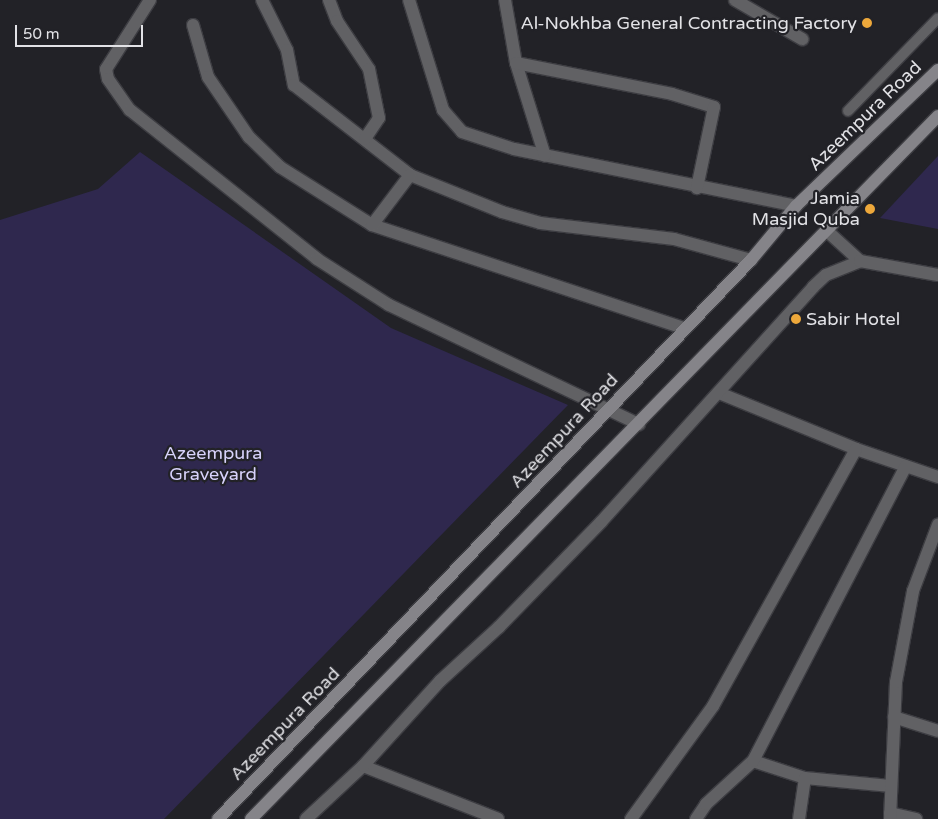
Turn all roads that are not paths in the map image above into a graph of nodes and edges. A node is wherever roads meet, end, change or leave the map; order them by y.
1 (150, 0) edge
2 (262, 0) edge
3 (329, 0) edge
4 (409, 0) edge
5 (505, 0) edge
6 (739, 1) edge
7 (938, 18) edge
8 (193, 25) dead end
9 (802, 39) dead end
10 (516, 63) junction
11 (938, 70) edge
12 (848, 111) dead end
13 (938, 116) edge
14 (365, 139) junction
15 (545, 156) junction
16 (410, 175) junction
17 (697, 188) junction
18 (796, 206) junction
19 (372, 225) junction
20 (826, 230) junction
21 (751, 260) junction
22 (860, 261) junction
23 (938, 276) edge
24 (684, 328) junction
25 (719, 393) junction
26 (609, 408) junction
27 (638, 424) junction
28 (856, 450) junction
29 (906, 466) junction
30 (938, 477) edge
31 (938, 525) edge
32 (894, 718) junction
33 (938, 730) edge
34 (753, 761) junction
35 (363, 766) junction
36 (805, 778) junction
37 (891, 786) junction
38 (890, 816) edge
39 (218, 819) edge
40 (251, 819) edge
41 (306, 819) edge
42 (498, 819) edge
43 (631, 819) edge
44 (696, 819) edge
45 (799, 819) edge
46 (916, 819) edge

1 - 26 street
2 - 14 street
3 - 14 street
4 - 15 street
5 - 10 street
6 - 9 street
7 - 12 lane
8 - 19 street
10 - 15 street
10 - 17 street
11 - 18 main road, Azeempura Road
13 - 20 main road
14 - 16 street
15 - 17 street
16 - 19 street
16 - 21 street
17 - 18 street
18 - 21 main road, Azeempura Road
19 - 24 street
20 - 22 street
20 - 27 main road
21 - 24 main road, Azeempura Road
22 - 23 street
22 - 25 street
24 - 26 main road, Azeempura Road
25 - 28 street
25 - 35 street
26 - 27 street
26 - 39 main road, Azeempura Road
27 - 40 main road
28 - 29 street
28 - 43 street
29 - 30 street
29 - 34 street
31 - 32 street
32 - 33 street
32 - 37 street
34 - 36 street
34 - 44 street
35 - 41 street
35 - 42 street
36 - 37 street
36 - 45 street
37 - 38 street
38 - 46 street

